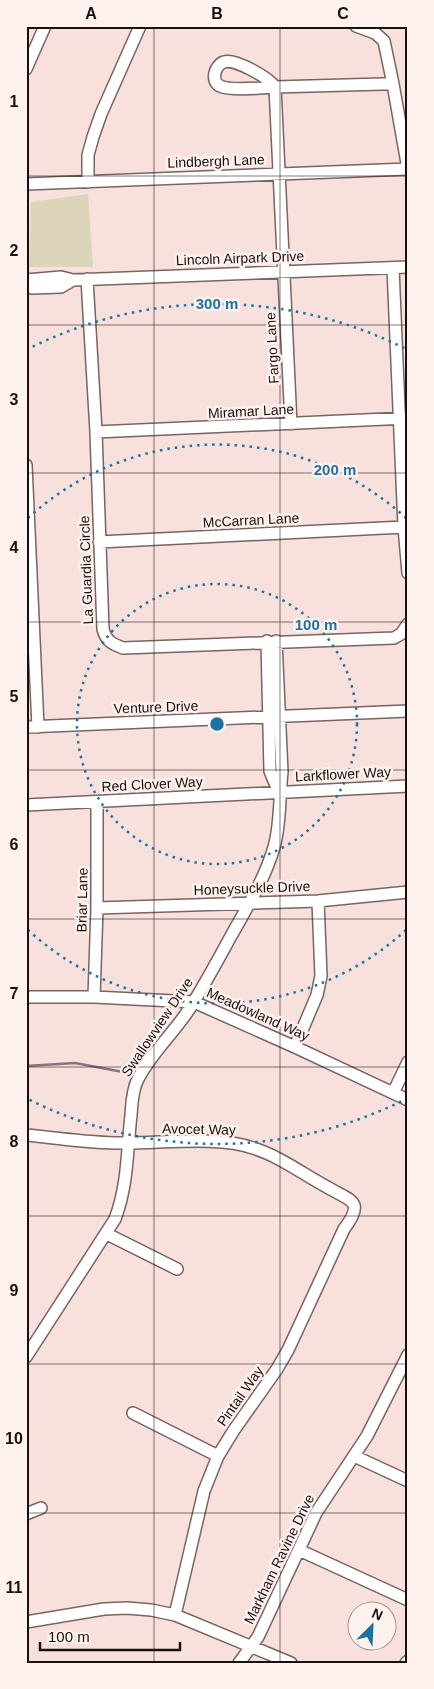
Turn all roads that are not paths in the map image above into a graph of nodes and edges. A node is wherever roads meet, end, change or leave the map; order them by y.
1 (45, 26) edge
2 (140, 26) edge
3 (356, 26) edge
4 (26, 69) edge
5 (393, 84) junction
6 (275, 87) junction
7 (408, 169) edge
8 (279, 174) junction
9 (88, 182) junction
10 (26, 184) edge
11 (408, 267) edge
12 (393, 268) junction
13 (284, 271) junction
14 (87, 279) junction
15 (26, 280) edge
16 (73, 280) junction
17 (26, 286) edge
18 (404, 418) edge
19 (291, 424) junction
20 (96, 432) junction
21 (26, 465) edge
22 (404, 528) junction
23 (99, 542) junction
24 (408, 574) edge
25 (408, 624) edge
26 (272, 641) junction
27 (408, 711) edge
28 (274, 716) junction
29 (26, 727) edge
30 (38, 727) junction
31 (408, 786) edge
32 (279, 792) junction
33 (97, 802) junction
34 (26, 805) edge
35 (408, 892) edge
36 (318, 901) junction
37 (250, 902) junction
38 (98, 908) junction
39 (26, 997) edge
40 (94, 997) junction
41 (194, 1002) junction
42 (295, 1047) junction
43 (408, 1062) edge
44 (393, 1093) junction
45 (408, 1100) edge
46 (26, 1135) edge
47 (128, 1144) junction
48 (354, 1205) joint
49 (107, 1234) junction
50 (177, 1269) dead end
51 (26, 1358) edge
52 (407, 1360) edge
53 (133, 1413) dead end
54 (218, 1456) junction
55 (354, 1456) junction
56 (408, 1481) edge
57 (42, 1508) dead end
58 (26, 1514) edge
59 (299, 1550) junction
60 (408, 1600) edge
61 (175, 1615) junction
62 (26, 1622) edge
63 (252, 1647) junction
64 (239, 1663) edge
65 (291, 1663) edge

1 - 4 street
2 - 9 street
3 - 5 street
5 - 6 street
5 - 7 street
6 - 6 street
6 - 8 street, Fargo Lane
7 - 8 street, Lindbergh Lane
8 - 9 street, Lindbergh Lane
8 - 13 street, Fargo Lane
9 - 10 street, Lindbergh Lane
11 - 12 street, Lincoln Airpark Drive
12 - 13 street, Lincoln Airpark Drive
12 - 18 street
13 - 14 street, Lincoln Airpark Drive
13 - 19 street, Fargo Lane
14 - 16 street, Lincoln Airpark Drive
14 - 20 street, La Guardia Circle
15 - 16 street, Lincoln Airpark Drive
16 - 17 street, Lincoln Airpark Drive
18 - 19 street, Miramar Lane
18 - 22 street
19 - 20 street, Miramar Lane
20 - 23 street, La Guardia Circle
21 - 30 street
22 - 23 street, McCarran Lane
22 - 24 street
23 - 26 street, La Guardia Circle
25 - 26 street, La Guardia Circle
26 - 28 street, Swallowview Drive
27 - 28 street, Venture Drive
28 - 30 street, Venture Drive
28 - 32 street, Swallowview Drive
29 - 30 street, Venture Drive
31 - 32 street, Larkflower Way
32 - 33 street, Red Clover Way
32 - 37 street, Swallowview Drive
33 - 34 street, Red Clover Way
33 - 38 street, Briar Lane
35 - 36 street, Honeysuckle Drive
36 - 37 street, Honeysuckle Drive
36 - 42 street
37 - 38 street, Honeysuckle Drive
37 - 41 street, Swallowview Drive
38 - 40 street, Briar Lane
39 - 40 street, Meadowland Way
40 - 41 street, Meadowland Way
41 - 42 street, Meadowland Way
41 - 47 street, Swallowview Drive
42 - 44 street, Meadowland Way
43 - 44 street
44 - 45 street, Meadowland Way
46 - 47 street, Avocet Way
47 - 48 street, Avocet Way
47 - 49 street, Swallowview Drive
48 - 54 street, Pintail Way
49 - 50 street
49 - 51 street, Swallowview Drive
52 - 55 street, Markham Ravine Drive
53 - 54 street
54 - 61 street, Pintail Way
55 - 56 street
55 - 59 street, Markham Ravine Drive
57 - 58 street
59 - 60 street
59 - 63 street, Markham Ravine Drive
61 - 62 street
61 - 63 street
63 - 64 street, Markham Ravine Drive
63 - 65 street

